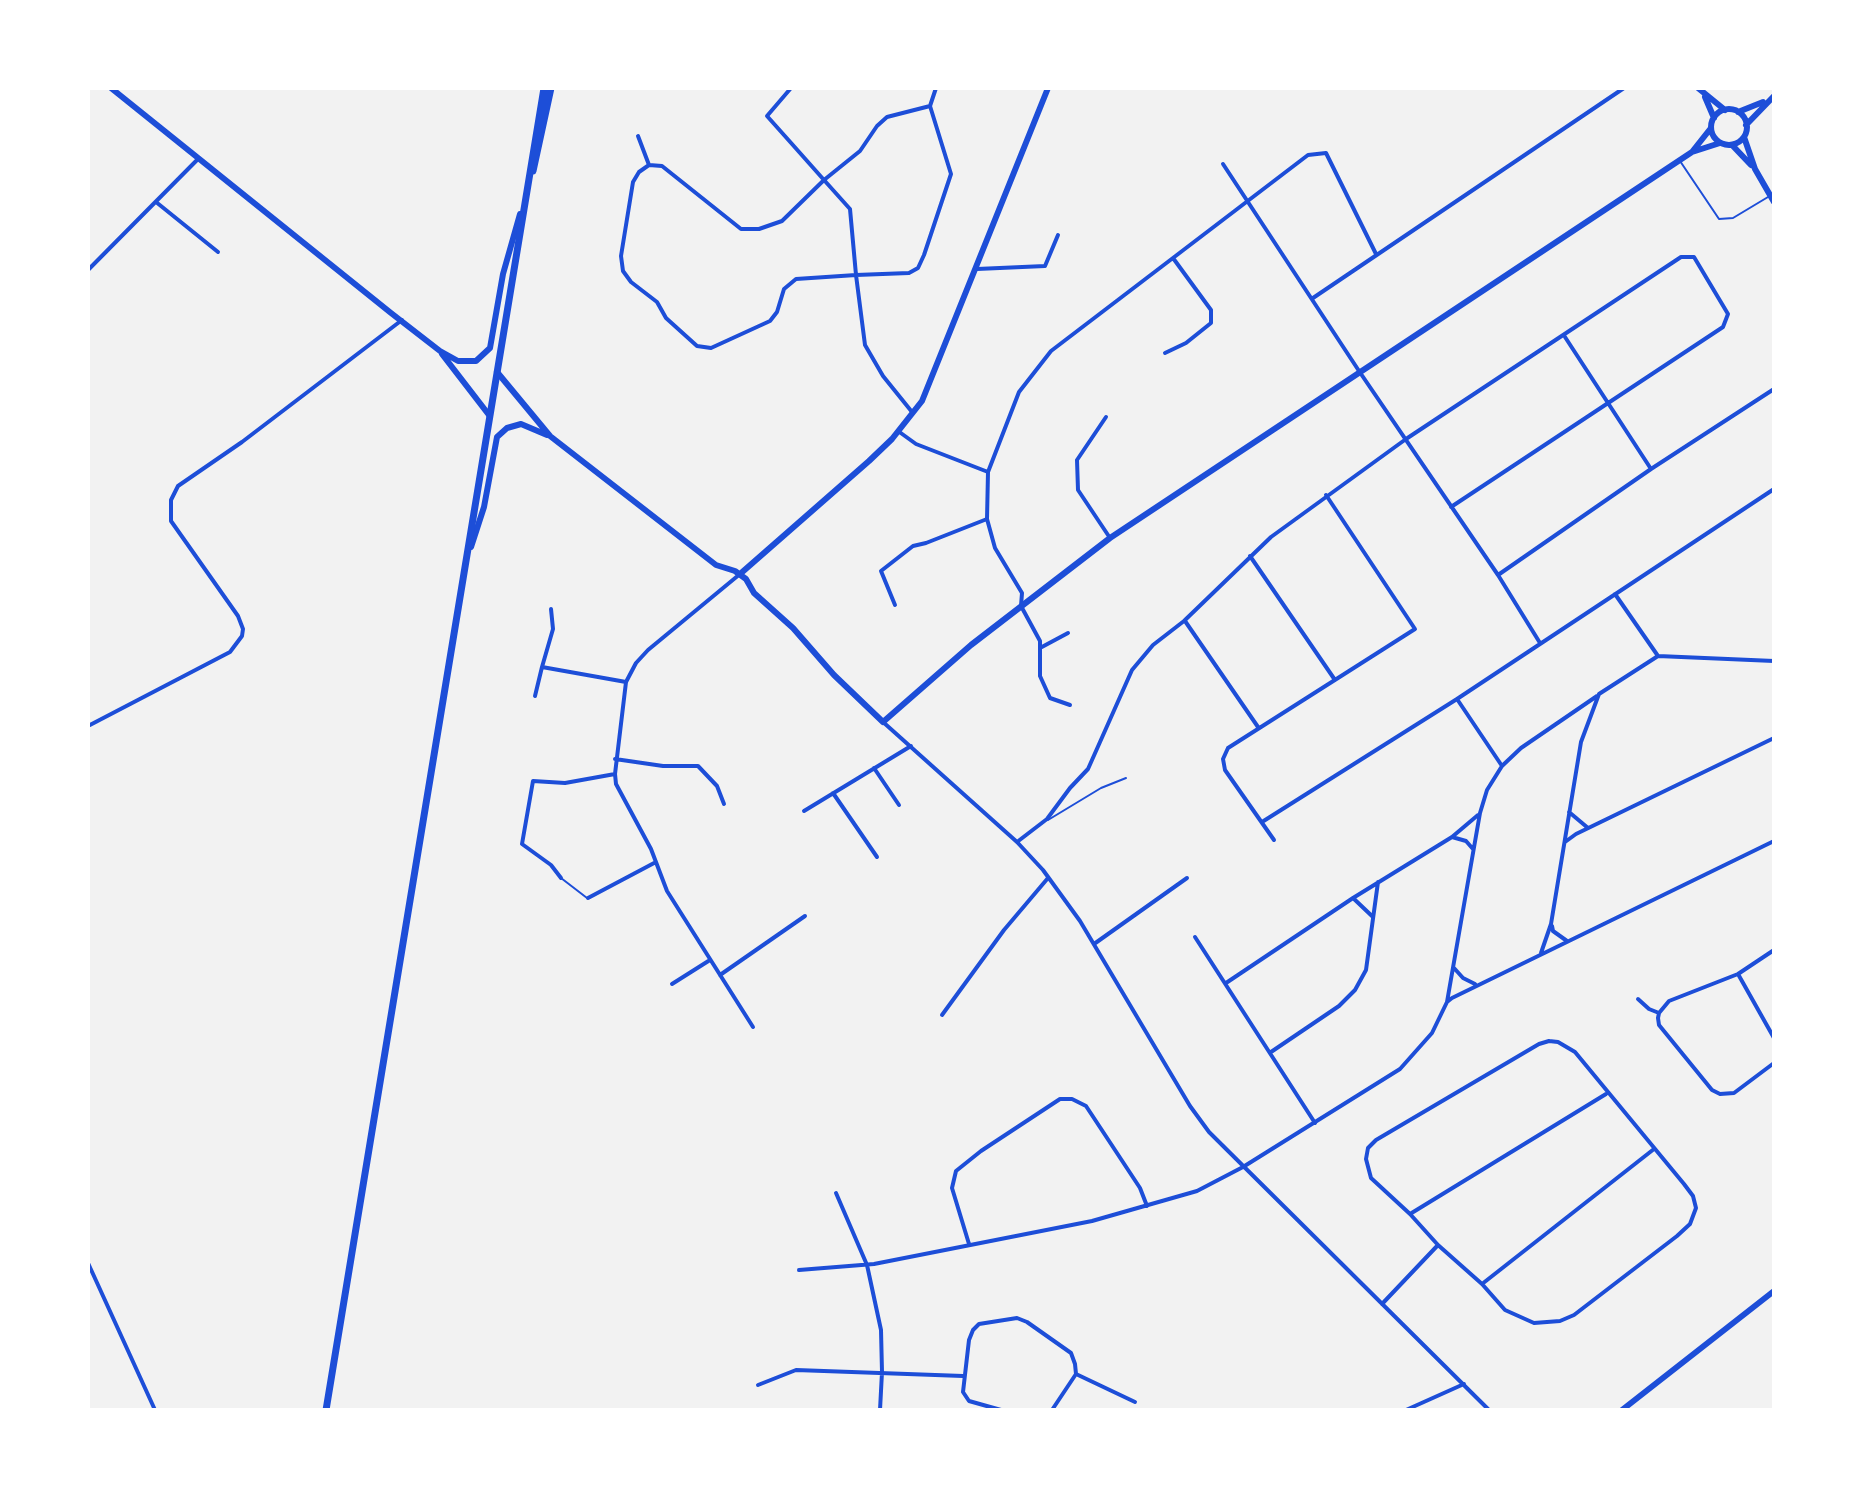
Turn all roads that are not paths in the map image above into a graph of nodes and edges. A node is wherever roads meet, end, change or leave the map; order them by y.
1 (111, 88) edge
2 (551, 88) edge
3 (791, 88) edge
4 (936, 88) edge
5 (1048, 88) edge
6 (1624, 88) edge
7 (543, 90) edge
8 (1701, 91) edge
9 (1774, 96) edge
10 (1767, 101) junction
11 (930, 106) junction
12 (1725, 110) junction
13 (1738, 112) junction
14 (1714, 118) junction
15 (1746, 125) junction
16 (1711, 128) junction
17 (638, 136) dead end
18 (1744, 137) junction
19 (1720, 143) junction
20 (1732, 145) junction
21 (1692, 152) junction
22 (198, 159) junction
23 (1680, 160) junction
24 (1223, 164) dead end
25 (649, 165) junction
26 (1755, 169) junction
27 (824, 180) junction
28 (526, 192) junction
29 (1772, 199) edge
30 (1247, 200) junction
31 (156, 202) junction
32 (523, 207) junction
33 (1058, 235) dead end
34 (218, 252) dead end
35 (1376, 254) junction
36 (1173, 258) junction
37 (977, 269) junction
38 (88, 270) edge
39 (856, 275) junction
40 (1313, 298) junction
41 (402, 320) junction
42 (1564, 337) junction
43 (440, 351) junction
44 (1165, 353) dead end
45 (1359, 371) junction
46 (497, 372) junction
47 (1774, 389) edge
48 (1607, 402) junction
49 (913, 413) junction
50 (489, 415) junction
51 (1106, 417) dead end
52 (898, 431) junction
53 (550, 436) junction
54 (1406, 439) junction
55 (1651, 469) junction
56 (988, 472) junction
57 (1774, 489) edge
58 (1326, 495) junction
59 (1451, 507) junction
60 (987, 519) junction
61 (1110, 538) junction
62 (1249, 556) junction
63 (464, 568) junction
64 (740, 574) junction
65 (1498, 575) junction
66 (1615, 594) junction
67 (895, 605) dead end
68 (1021, 606) junction
69 (551, 609) dead end
70 (1184, 621) junction
71 (1068, 633) dead end
72 (1540, 643) junction
73 (1040, 648) junction
74 (1658, 656) junction
75 (1774, 661) edge
76 (542, 667) junction
77 (1335, 680) junction
78 (626, 682) junction
79 (1599, 694) junction
80 (535, 696) dead end
81 (1457, 699) junction
82 (1070, 705) dead end
83 (883, 722) junction
84 (88, 726) edge
85 (1258, 727) junction
86 (1774, 738) edge
87 (911, 746) junction
88 (615, 759) junction
89 (1502, 766) junction
90 (874, 768) junction
91 (615, 774) junction
92 (1126, 778) dead end
93 (833, 793) junction
94 (724, 804) dead end
95 (899, 805) dead end
96 (804, 811) dead end
97 (1569, 812) junction
98 (1480, 813) junction
99 (1047, 819) junction
100 (1262, 822) junction
101 (1588, 828) junction
102 (1452, 837) junction
103 (1274, 840) dead end
104 (1774, 841) edge
105 (1017, 842) junction
106 (1565, 842) junction
107 (1474, 850) junction
108 (877, 857) dead end
109 (656, 862) junction
110 (561, 878) joint
111 (1048, 878) junction
112 (1187, 878) dead end
113 (1378, 882) junction
114 (588, 898) joint
115 (1353, 898) junction
116 (805, 916) dead end
117 (1373, 917) junction
118 (1551, 924) junction
119 (1195, 937) dead end
120 (1567, 941) junction
121 (1094, 944) junction
122 (1774, 950) edge
123 (1541, 953) junction
124 (710, 960) junction
125 (1454, 966) junction
126 (1738, 974) junction
127 (720, 975) junction
128 (1226, 983) junction
129 (672, 984) dead end
130 (1477, 984) junction
131 (1638, 999) dead end
132 (1447, 1002) junction
133 (1659, 1013) junction
134 (942, 1015) dead end
135 (753, 1027) dead end
136 (1774, 1038) edge
137 (1271, 1052) junction
138 (1774, 1063) edge
139 (1607, 1094) junction
140 (1315, 1123) junction
141 (1654, 1149) junction
142 (1243, 1167) junction
143 (836, 1193) dead end
144 (1147, 1206) junction
145 (1410, 1214) junction
146 (969, 1244) junction
147 (1438, 1245) junction
148 (88, 1263) edge
149 (867, 1265) junction
150 (799, 1270) dead end
151 (1482, 1284) junction
152 (1774, 1291) edge
153 (1382, 1305) junction
154 (882, 1372) junction
155 (1076, 1374) junction
156 (963, 1376) junction
157 (1464, 1384) junction
158 (758, 1385) dead end
159 (1135, 1402) dead end
160 (155, 1410) edge
161 (326, 1410) edge
162 (880, 1410) edge
163 (1001, 1410) edge
164 (1052, 1410) edge
165 (1406, 1410) edge
166 (1489, 1410) edge
167 (1622, 1410) edge

1 - 22 street
2 - 28 main road
3 - 27 street
4 - 11 street
5 - 37 street
6 - 35 street
7 - 28 main road
8 - 12 street
8 - 14 street
9 - 10 street
10 - 13 street
10 - 15 street
11 - 27 street
11 - 39 street
12 - 13 street
12 - 14 street
13 - 15 street
14 - 16 street
15 - 18 street
16 - 19 street
16 - 21 street
17 - 25 street
18 - 20 street
18 - 26 street
19 - 20 street
19 - 21 street
20 - 26 street
21 - 23 street
22 - 31 street
22 - 41 street
23 - 29 lane
23 - 45 street
24 - 30 street
25 - 27 street
25 - 39 street
26 - 29 street
27 - 39 street
28 - 32 main road
30 - 35 street
30 - 36 street
30 - 40 street
31 - 34 street
31 - 38 street
32 - 43 street
32 - 46 main road
33 - 37 street
35 - 40 street
36 - 44 street
36 - 56 street
37 - 49 street
39 - 49 street
40 - 45 street
41 - 43 street
41 - 84 street
42 - 48 street
42 - 48 street
42 - 54 street
43 - 50 street
45 - 54 street
45 - 61 street
46 - 50 main road
46 - 53 street
47 - 55 street
48 - 55 street
48 - 59 street
49 - 52 street
50 - 63 main road
51 - 61 street
52 - 56 street
52 - 64 street
53 - 63 street
53 - 64 street
54 - 58 street
54 - 59 street
55 - 65 street
56 - 60 street
57 - 66 street
58 - 62 street
58 - 77 street
59 - 65 street
60 - 67 street
60 - 68 street
61 - 68 street
62 - 70 street
62 - 77 street
63 - 161 main road
64 - 78 street
64 - 83 street
65 - 72 street
66 - 72 street
66 - 74 street
68 - 73 street
68 - 83 street
69 - 76 street
70 - 85 street
70 - 99 street
71 - 73 street
72 - 81 street
73 - 82 street
74 - 75 street
74 - 79 street
76 - 78 street
76 - 80 street
77 - 85 street
78 - 88 street
79 - 89 street
79 - 97 street
81 - 89 street
81 - 100 street
83 - 87 street
85 - 100 street
86 - 101 street
87 - 90 street
87 - 105 street
88 - 91 street
88 - 94 street
89 - 98 street
90 - 93 street
90 - 95 street
91 - 109 street
91 - 110 street
92 - 99 lane
93 - 96 street
93 - 108 street
97 - 101 street
97 - 106 street
98 - 102 street
98 - 107 street
99 - 105 street
100 - 103 street
101 - 106 street
102 - 107 street
102 - 113 street
104 - 120 street
105 - 111 street
106 - 118 street
107 - 125 street
109 - 114 street
109 - 124 street
110 - 114 lane
111 - 121 street
111 - 134 street
112 - 121 street
113 - 115 street
113 - 117 street
115 - 117 street
115 - 128 street
116 - 127 street
117 - 137 street
118 - 120 street
118 - 123 street
119 - 128 street
120 - 123 street
121 - 142 street
122 - 126 street
123 - 130 street
124 - 127 street
124 - 129 street
125 - 130 street
125 - 132 street
126 - 133 street
126 - 136 street
127 - 135 street
128 - 137 street
130 - 132 street
131 - 133 street
132 - 140 street
133 - 138 street
137 - 140 street
139 - 141 street
139 - 145 street
139 - 145 street
140 - 142 street
141 - 151 street
141 - 151 street
142 - 144 street
142 - 153 street
143 - 149 street
144 - 146 street
144 - 146 street
145 - 147 street
146 - 149 street
147 - 151 street
147 - 153 street
148 - 160 street
149 - 150 street
149 - 154 street
152 - 167 street
153 - 157 street
154 - 156 street
154 - 158 street
154 - 162 street
155 - 156 street
155 - 159 street
155 - 164 street
156 - 163 street
157 - 165 street
157 - 166 street

